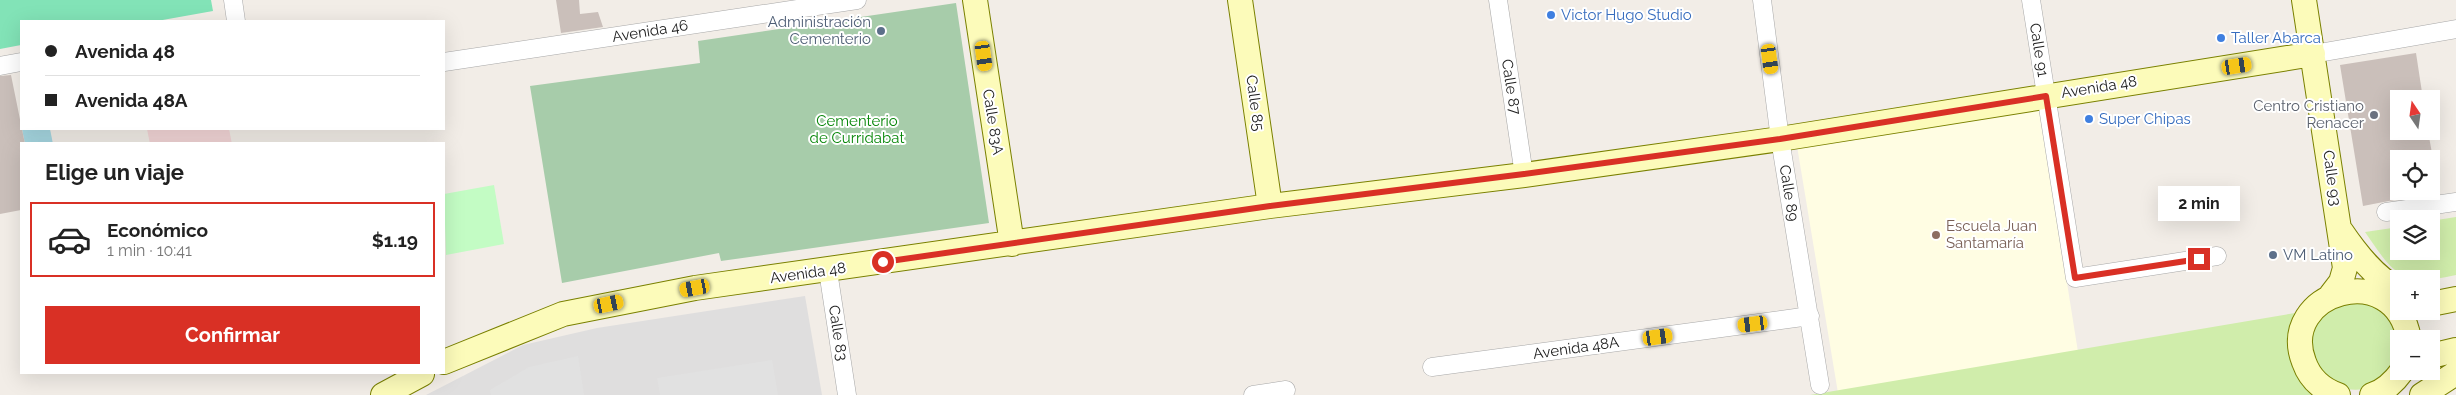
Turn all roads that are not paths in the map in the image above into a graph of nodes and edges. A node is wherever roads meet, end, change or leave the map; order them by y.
1 (233, 0) edge
2 (857, 0) edge
3 (975, 0) edge
4 (1240, 0) edge
5 (1498, 0) edge
6 (1762, 0) edge
7 (2031, 0) edge
8 (2304, 0) edge
9 (236, 20) edge
10 (2456, 29) edge
11 (2313, 54) junction
12 (20, 62) edge
13 (445, 62) edge
14 (0, 66) edge
15 (2046, 96) junction
16 (1780, 139) junction
17 (1524, 174) junction
18 (2456, 202) edge
19 (1270, 206) junction
20 (2386, 212) dead end
21 (2339, 227) junction
22 (1012, 244) junction
23 (2217, 256) dead end
24 (2345, 268) junction
25 (828, 270) junction
26 (2390, 284) edge
27 (2456, 289) edge
28 (2368, 291) junction
29 (2440, 292) edge
30 (2331, 295) junction
31 (2456, 299) edge
32 (2440, 302) edge
33 (2390, 303) edge
34 (1810, 316) junction
35 (2456, 350) edge
36 (2440, 354) edge
37 (445, 362) edge
38 (1432, 367) dead end
39 (2456, 373) edge
40 (422, 374) edge
41 (2396, 382) edge
42 (1820, 385) dead end
43 (1286, 390) dead end
44 (2331, 394) edge
45 (383, 395) edge
46 (847, 395) edge
47 (1253, 395) edge
48 (2372, 395) edge
49 (2422, 395) edge

1 - 9 street
2 - 13 street, Avenida 46
3 - 22 main road, Calle 83A
4 - 19 main road, Calle 85
5 - 17 street, Calle 87
6 - 16 street, Calle 89
7 - 15 street, Calle 91
8 - 11 main road, Calle 93
10 - 11 street, Avenida 48
11 - 15 main road, Avenida 48
11 - 21 main road, Calle 93
12 - 14 street
15 - 16 main road, Avenida 48
15 - 23 street, Calle 91
16 - 17 main road, Avenida 48
16 - 34 street, Calle 89
17 - 19 main road, Avenida 48
18 - 20 street
19 - 22 main road, Avenida 48
21 - 24 main road, Calle 93
21 - 26 main road
22 - 25 main road, Avenida 48
24 - 28 main road
24 - 30 main road
25 - 37 main road, Avenida 48
25 - 46 street, Calle 83
27 - 29 main road
28 - 30 main road
28 - 33 main road
30 - 44 main road
31 - 32 main road
34 - 38 street, Avenida 48A
34 - 42 street, Calle 89
35 - 36 main road
39 - 49 main road
40 - 45 main road
41 - 48 main road
43 - 47 street

